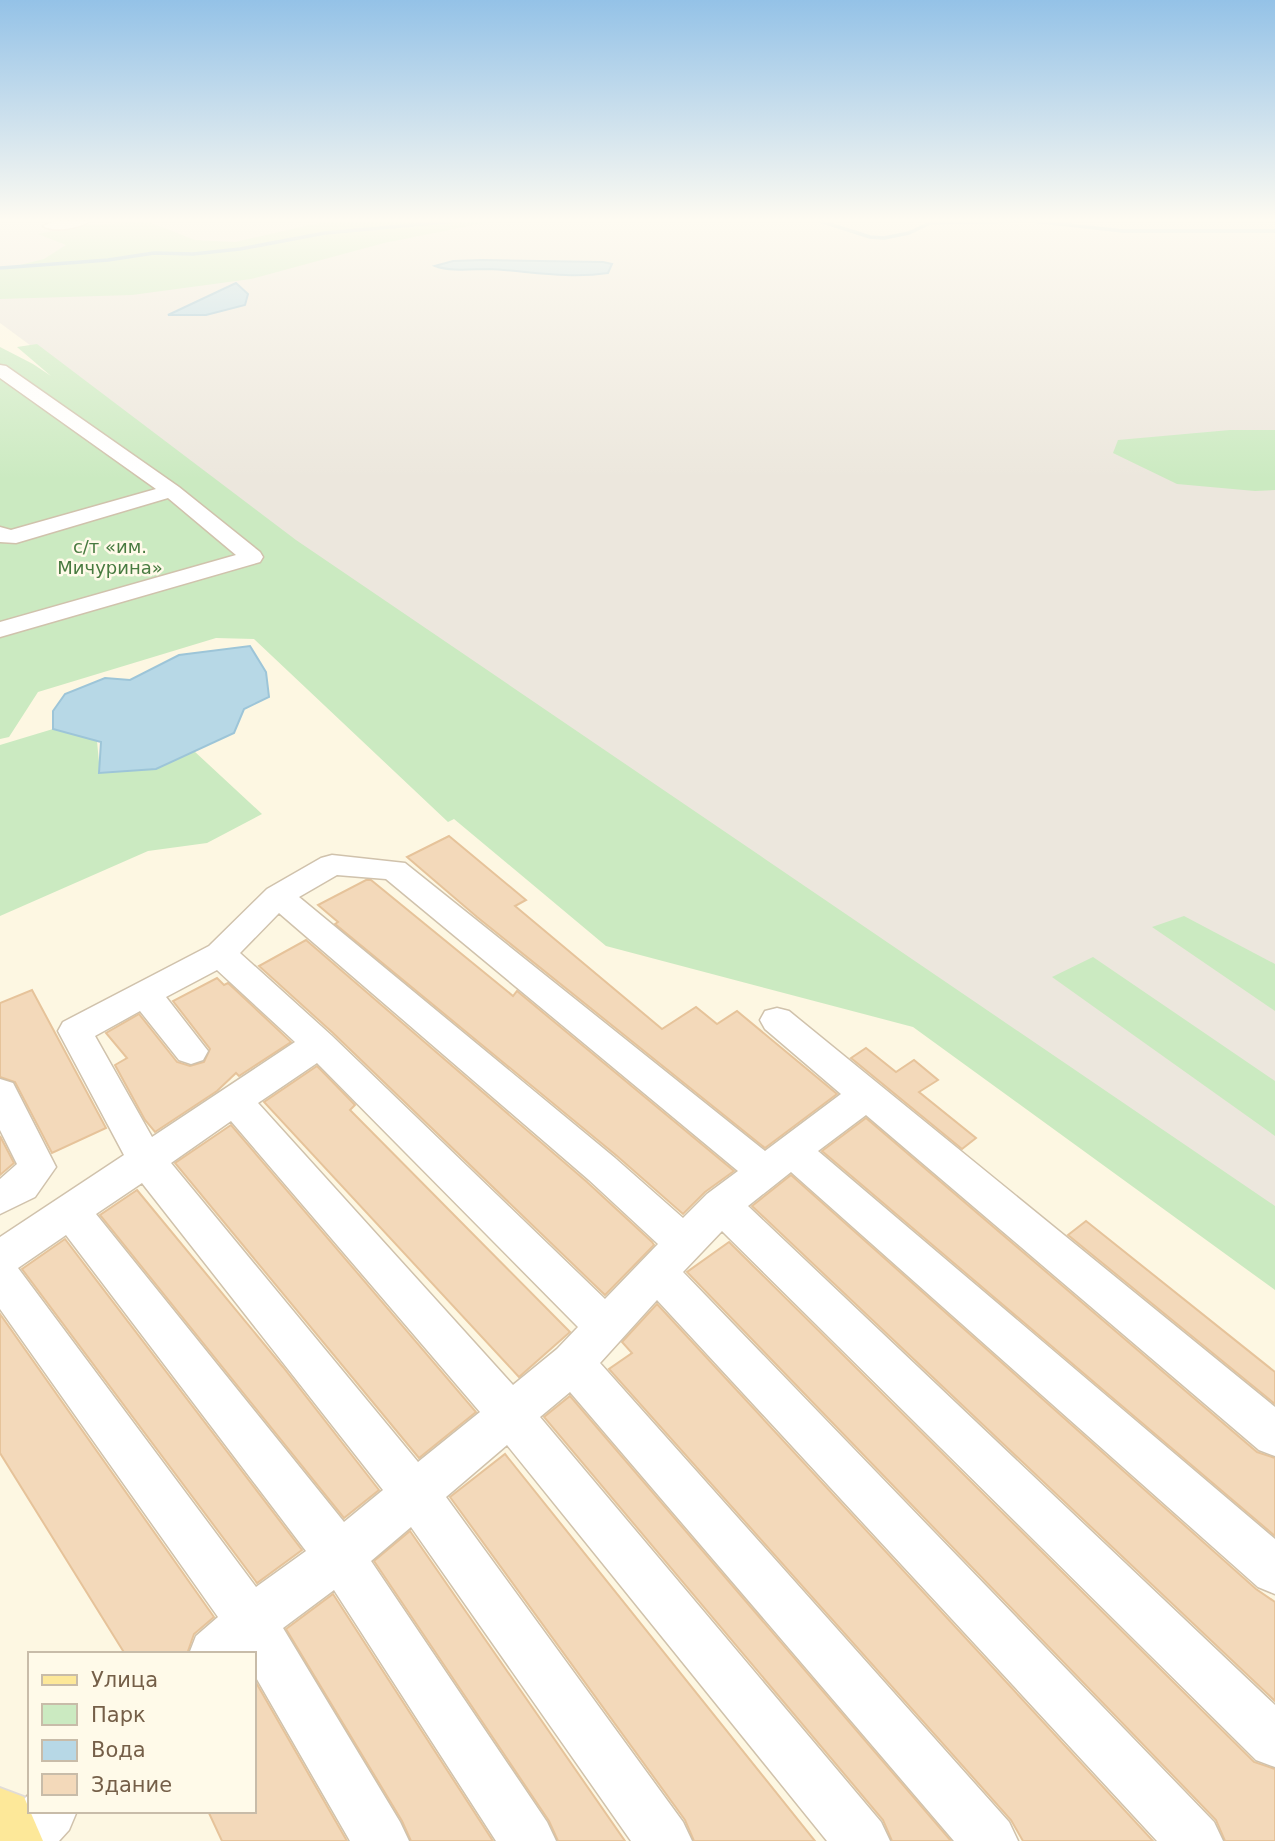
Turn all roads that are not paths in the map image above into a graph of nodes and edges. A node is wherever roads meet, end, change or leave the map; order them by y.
1 (4, 376) edge
2 (172, 491) junction
3 (0, 533) edge
4 (0, 630) edge
5 (278, 896) junction
6 (220, 954) junction
7 (144, 993) junction
8 (777, 1020) dead end
9 (319, 1044) junction
10 (191, 1051) dead end
11 (0, 1093) edge
12 (867, 1094) junction
13 (235, 1101) junction
14 (146, 1160) junction
15 (778, 1162) junction
16 (0, 1198) edge
17 (721, 1205) junction
18 (70, 1212) junction
19 (0, 1258) edge
20 (671, 1259) junction
21 (0, 1276) edge
22 (606, 1327) junction
23 (572, 1363) junction
24 (509, 1414) junction
25 (1275, 1434) edge
26 (415, 1494) junction
27 (340, 1556) junction
28 (1275, 1570) edge
29 (250, 1621) junction
30 (216, 1652) edge
31 (1275, 1741) edge
32 (48, 1813) edge
33 (0, 1821) edge
34 (9, 1841) edge
35 (21, 1841) edge
36 (380, 1841) edge
37 (528, 1841) edge
38 (664, 1841) edge
39 (862, 1841) edge
40 (990, 1841) edge
41 (1195, 1841) edge

1 - 2 lane
2 - 3 lane
2 - 4 lane
5 - 6 lane
5 - 15 lane
5 - 20 lane
6 - 7 lane
6 - 9 lane
7 - 10 lane
7 - 14 lane
8 - 12 lane
9 - 13 lane
9 - 22 lane
11 - 16 lane
12 - 15 lane
12 - 25 lane
13 - 14 lane
13 - 24 lane
14 - 18 lane
14 - 26 lane
15 - 17 lane
15 - 28 lane
17 - 20 lane
17 - 31 lane
18 - 19 lane
18 - 27 lane
20 - 22 lane
20 - 41 lane
21 - 29 lane
22 - 23 lane
23 - 24 lane
23 - 40 lane
24 - 26 lane
24 - 39 lane
26 - 27 lane
26 - 38 lane
27 - 29 lane
27 - 37 lane
29 - 30 lane
29 - 36 lane
32 - 35 lane
33 - 34 main road

